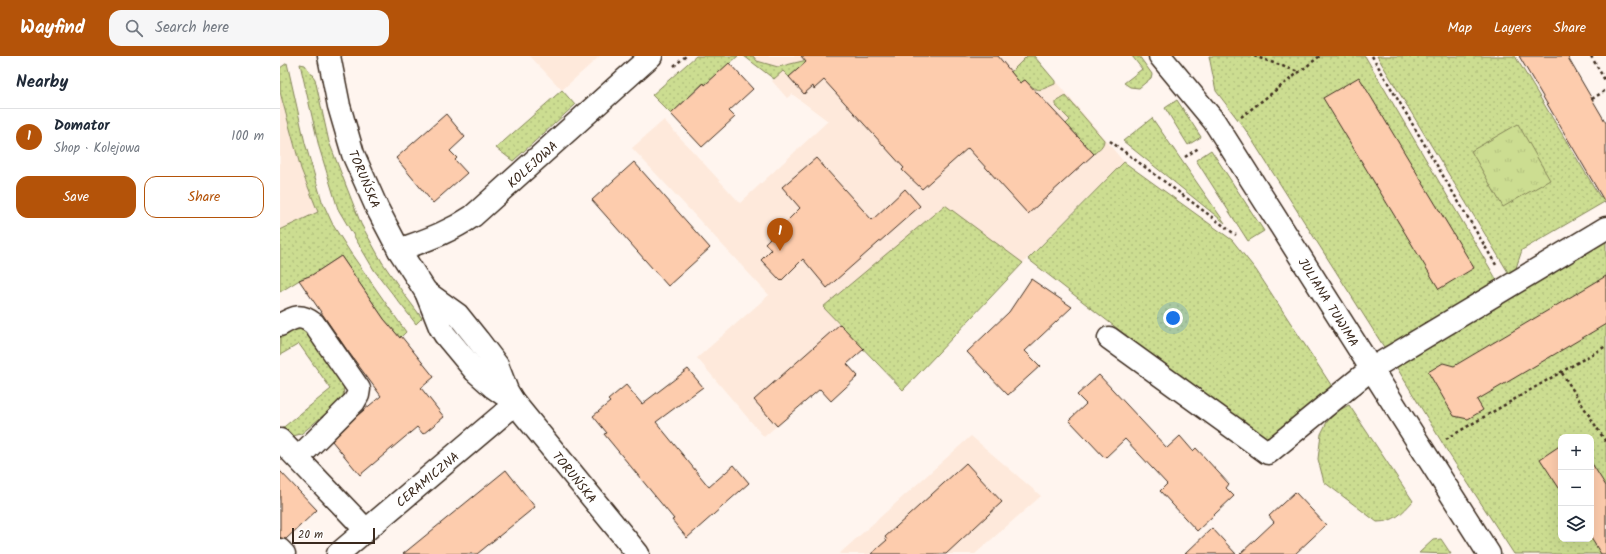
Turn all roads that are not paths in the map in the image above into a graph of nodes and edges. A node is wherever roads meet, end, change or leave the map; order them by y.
1 (329, 56) edge
2 (651, 56) edge
3 (1160, 56) edge
4 (1606, 228) edge
5 (398, 250) junction
6 (280, 325) edge
7 (1109, 338) dead end
8 (1371, 369) junction
9 (514, 402) junction
10 (280, 440) edge
11 (298, 458) junction
12 (356, 545) edge
13 (280, 550) edge
14 (284, 554) edge
15 (638, 554) edge
16 (1489, 554) edge

1 - 5 street, TORUŃSKA
2 - 5 street, KOLEJOWA
3 - 8 street, JULIANA TUWIMA
4 - 8 street
5 - 9 street, TORUŃSKA
6 - 11 street
7 - 8 street
8 - 16 street, JULIANA TUWIMA
9 - 12 street, CERAMICZNA
9 - 15 street, TORUŃSKA
10 - 11 street
11 - 12 street
13 - 14 street

